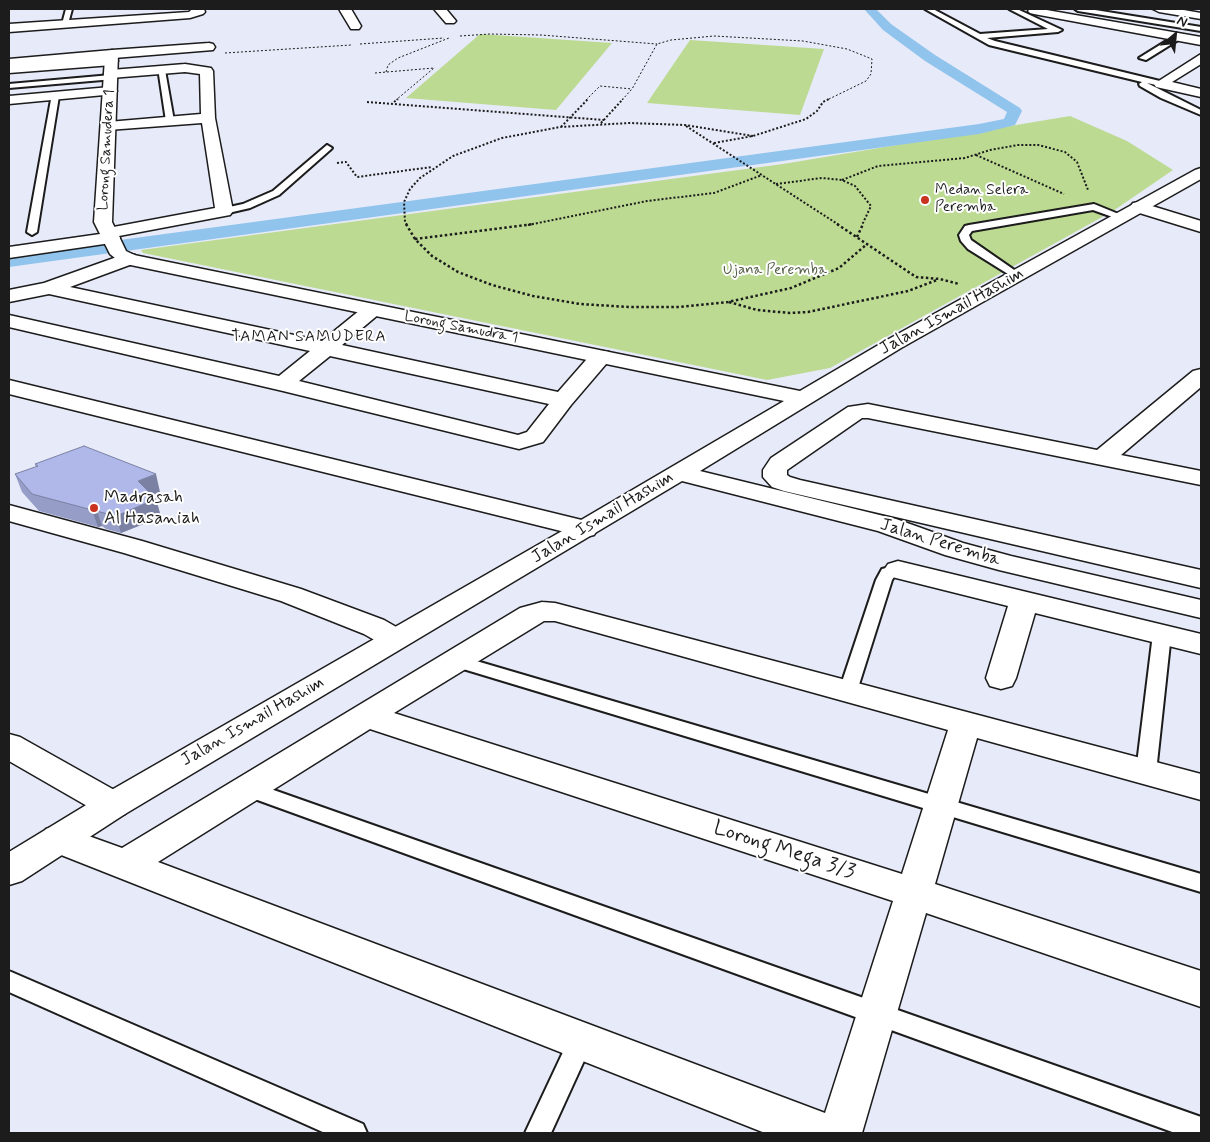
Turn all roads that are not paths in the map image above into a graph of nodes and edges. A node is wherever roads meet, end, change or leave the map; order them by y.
1 (69, 9) edge
2 (198, 9) edge
3 (345, 9) edge
4 (440, 9) edge
5 (928, 9) edge
6 (1012, 9) edge
7 (1078, 9) edge
8 (1157, 9) edge
9 (155, 13) edge
10 (116, 14) edge
11 (1036, 16) junction
12 (1201, 16) edge
13 (1141, 19) junction
14 (450, 20) dead end
15 (1019, 22) dead end
16 (65, 24) junction
17 (355, 26) dead end
18 (980, 26) dead end
19 (961, 27) junction
20 (9, 28) edge
21 (1130, 28) junction
22 (1201, 29) edge
23 (977, 36) junction
24 (1116, 37) dead end
25 (1179, 37) junction
26 (1201, 40) edge
27 (210, 46) dead end
28 (1143, 58) dead end
29 (1201, 58) edge
30 (9, 63) edge
31 (9, 69) edge
32 (161, 70) junction
33 (111, 71) junction
34 (1134, 79) junction
35 (1160, 84) junction
36 (9, 86) edge
37 (1201, 93) edge
38 (55, 96) junction
39 (9, 100) edge
40 (1201, 113) edge
41 (208, 118) junction
42 (170, 121) junction
43 (108, 126) junction
44 (327, 148) dead end
45 (1201, 173) edge
46 (1139, 207) junction
47 (224, 211) junction
48 (1121, 217) junction
49 (85, 224) dead end
50 (1201, 227) edge
51 (50, 230) dead end
52 (24, 233) joint
53 (114, 242) junction
54 (9, 253) edge
55 (1016, 276) junction
56 (49, 288) junction
57 (9, 296) edge
58 (372, 310) junction
59 (9, 322) edge
60 (32, 327) junction
61 (9, 340) edge
62 (324, 348) junction
63 (601, 357) junction
64 (1201, 376) edge
65 (284, 384) junction
66 (9, 387) edge
67 (804, 398) junction
68 (563, 400) junction
69 (1103, 457) junction
70 (679, 473) junction
71 (1201, 478) edge
72 (9, 513) edge
73 (585, 529) junction
74 (898, 570) joint
75 (1201, 579) edge
76 (1024, 600) junction
77 (1201, 609) edge
78 (1162, 634) junction
79 (395, 639) junction
80 (1201, 644) edge
81 (456, 661) junction
82 (1001, 678) dead end
83 (848, 691) junction
84 (366, 716) junction
85 (966, 723) junction
86 (9, 746) edge
87 (1146, 772) junction
88 (1201, 787) edge
89 (248, 789) junction
90 (941, 804) junction
91 (113, 805) junction
92 (58, 839) junction
93 (124, 865) junction
94 (9, 870) edge
95 (1201, 883) edge
96 (914, 893) junction
97 (9, 981) edge
98 (1201, 988) edge
99 (877, 1013) junction
100 (581, 1041) junction
101 (1201, 1130) edge
102 (354, 1133) edge
103 (538, 1133) edge
104 (820, 1133) edge
105 (840, 1133) edge

1 - 16 lane
2 - 9 street
3 - 17 street
4 - 14 street
5 - 19 lane
6 - 11 lane
7 - 13 lane
8 - 12 street
8 - 13 lane
9 - 10 street
10 - 16 street
11 - 15 lane
11 - 21 street
11 - 23 lane
13 - 22 lane
16 - 20 street
18 - 19 lane
19 - 23 lane
21 - 24 street
21 - 25 street
23 - 34 lane
25 - 26 street
25 - 28 lane
27 - 33 street
29 - 35 street
30 - 33 street
31 - 33 street
32 - 33 street
32 - 41 street
32 - 42 lane
33 - 36 lane
33 - 38 street
33 - 43 street, Lorong Samudera 1
34 - 35 lane
34 - 40 lane
35 - 37 street
38 - 39 street
38 - 52 lane
41 - 42 street
41 - 47 street
42 - 43 street
43 - 53 street, Lorong Samudera 1
44 - 47 lane
45 - 46 street, Jalan Ismail Hashim
46 - 48 street, Jalan Ismail Hashim
46 - 50 street
47 - 53 street
48 - 55 street, Jalan Ismail Hashim
48 - 55 lane
49 - 53 street
51 - 52 street
53 - 54 street
53 - 56 street
53 - 58 street, Lorong Samudra 1
55 - 67 street, Jalan Ismail Hashim
56 - 57 street
56 - 62 street
58 - 62 street
58 - 63 street, Lorong Samudra 1
59 - 60 street
60 - 61 street
60 - 65 street
62 - 65 street
62 - 68 street
63 - 67 street, Lorong Samudra 1
63 - 68 street
64 - 69 street
65 - 68 street
66 - 73 street
67 - 70 street, Jalan Ismail Hashim
69 - 71 street
69 - 75 street
70 - 73 street, Jalan Ismail Hashim
70 - 77 street, Jalan Peremba
72 - 79 street
73 - 79 street, Jalan Ismail Hashim
74 - 76 street
74 - 83 lane
76 - 78 street
76 - 82 street
78 - 80 street
78 - 87 lane
79 - 91 street, Jalan Ismail Hashim
81 - 83 street
81 - 84 street
81 - 90 lane
83 - 85 street
84 - 89 street
84 - 96 street, Lorong Mega 3/3
85 - 87 street
85 - 90 street
86 - 91 street
87 - 88 street
89 - 93 street
89 - 99 lane
90 - 95 lane
90 - 96 street
91 - 92 street, Jalan Ismail Hashim
92 - 93 street
92 - 94 street, Jalan Ismail Hashim
93 - 100 street
96 - 98 street, Lorong Mega 3/3
96 - 99 street
97 - 102 lane
99 - 101 lane
99 - 105 street
100 - 103 lane
100 - 104 street

